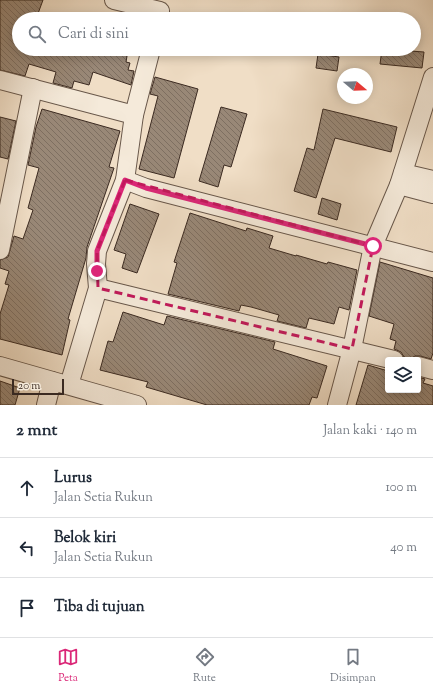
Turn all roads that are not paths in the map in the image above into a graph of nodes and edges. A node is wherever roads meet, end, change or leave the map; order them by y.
1 (114, 0) edge
2 (160, 10) edge
3 (148, 56) edge
4 (0, 80) edge
5 (433, 81) edge
6 (32, 88) junction
7 (134, 115) junction
8 (401, 179) junction
9 (125, 180) junction
10 (433, 180) edge
11 (433, 194) edge
12 (373, 246) junction
13 (0, 250) edge
14 (433, 262) edge
15 (98, 288) junction
16 (352, 349) junction
17 (385, 358) edge
18 (0, 366) edge
19 (421, 367) edge
20 (433, 370) edge
21 (61, 383) junction
22 (46, 405) edge
23 (137, 405) edge
24 (338, 405) edge

1 - 2 street
3 - 7 street
4 - 6 street
5 - 8 street
6 - 7 street
6 - 13 street
7 - 9 street
8 - 10 street
8 - 11 street
8 - 12 street
9 - 12 street
9 - 15 street
12 - 14 street
12 - 16 street
15 - 16 street
15 - 21 street
16 - 17 street
16 - 24 street
18 - 21 street
19 - 20 street
21 - 22 street
21 - 23 street

